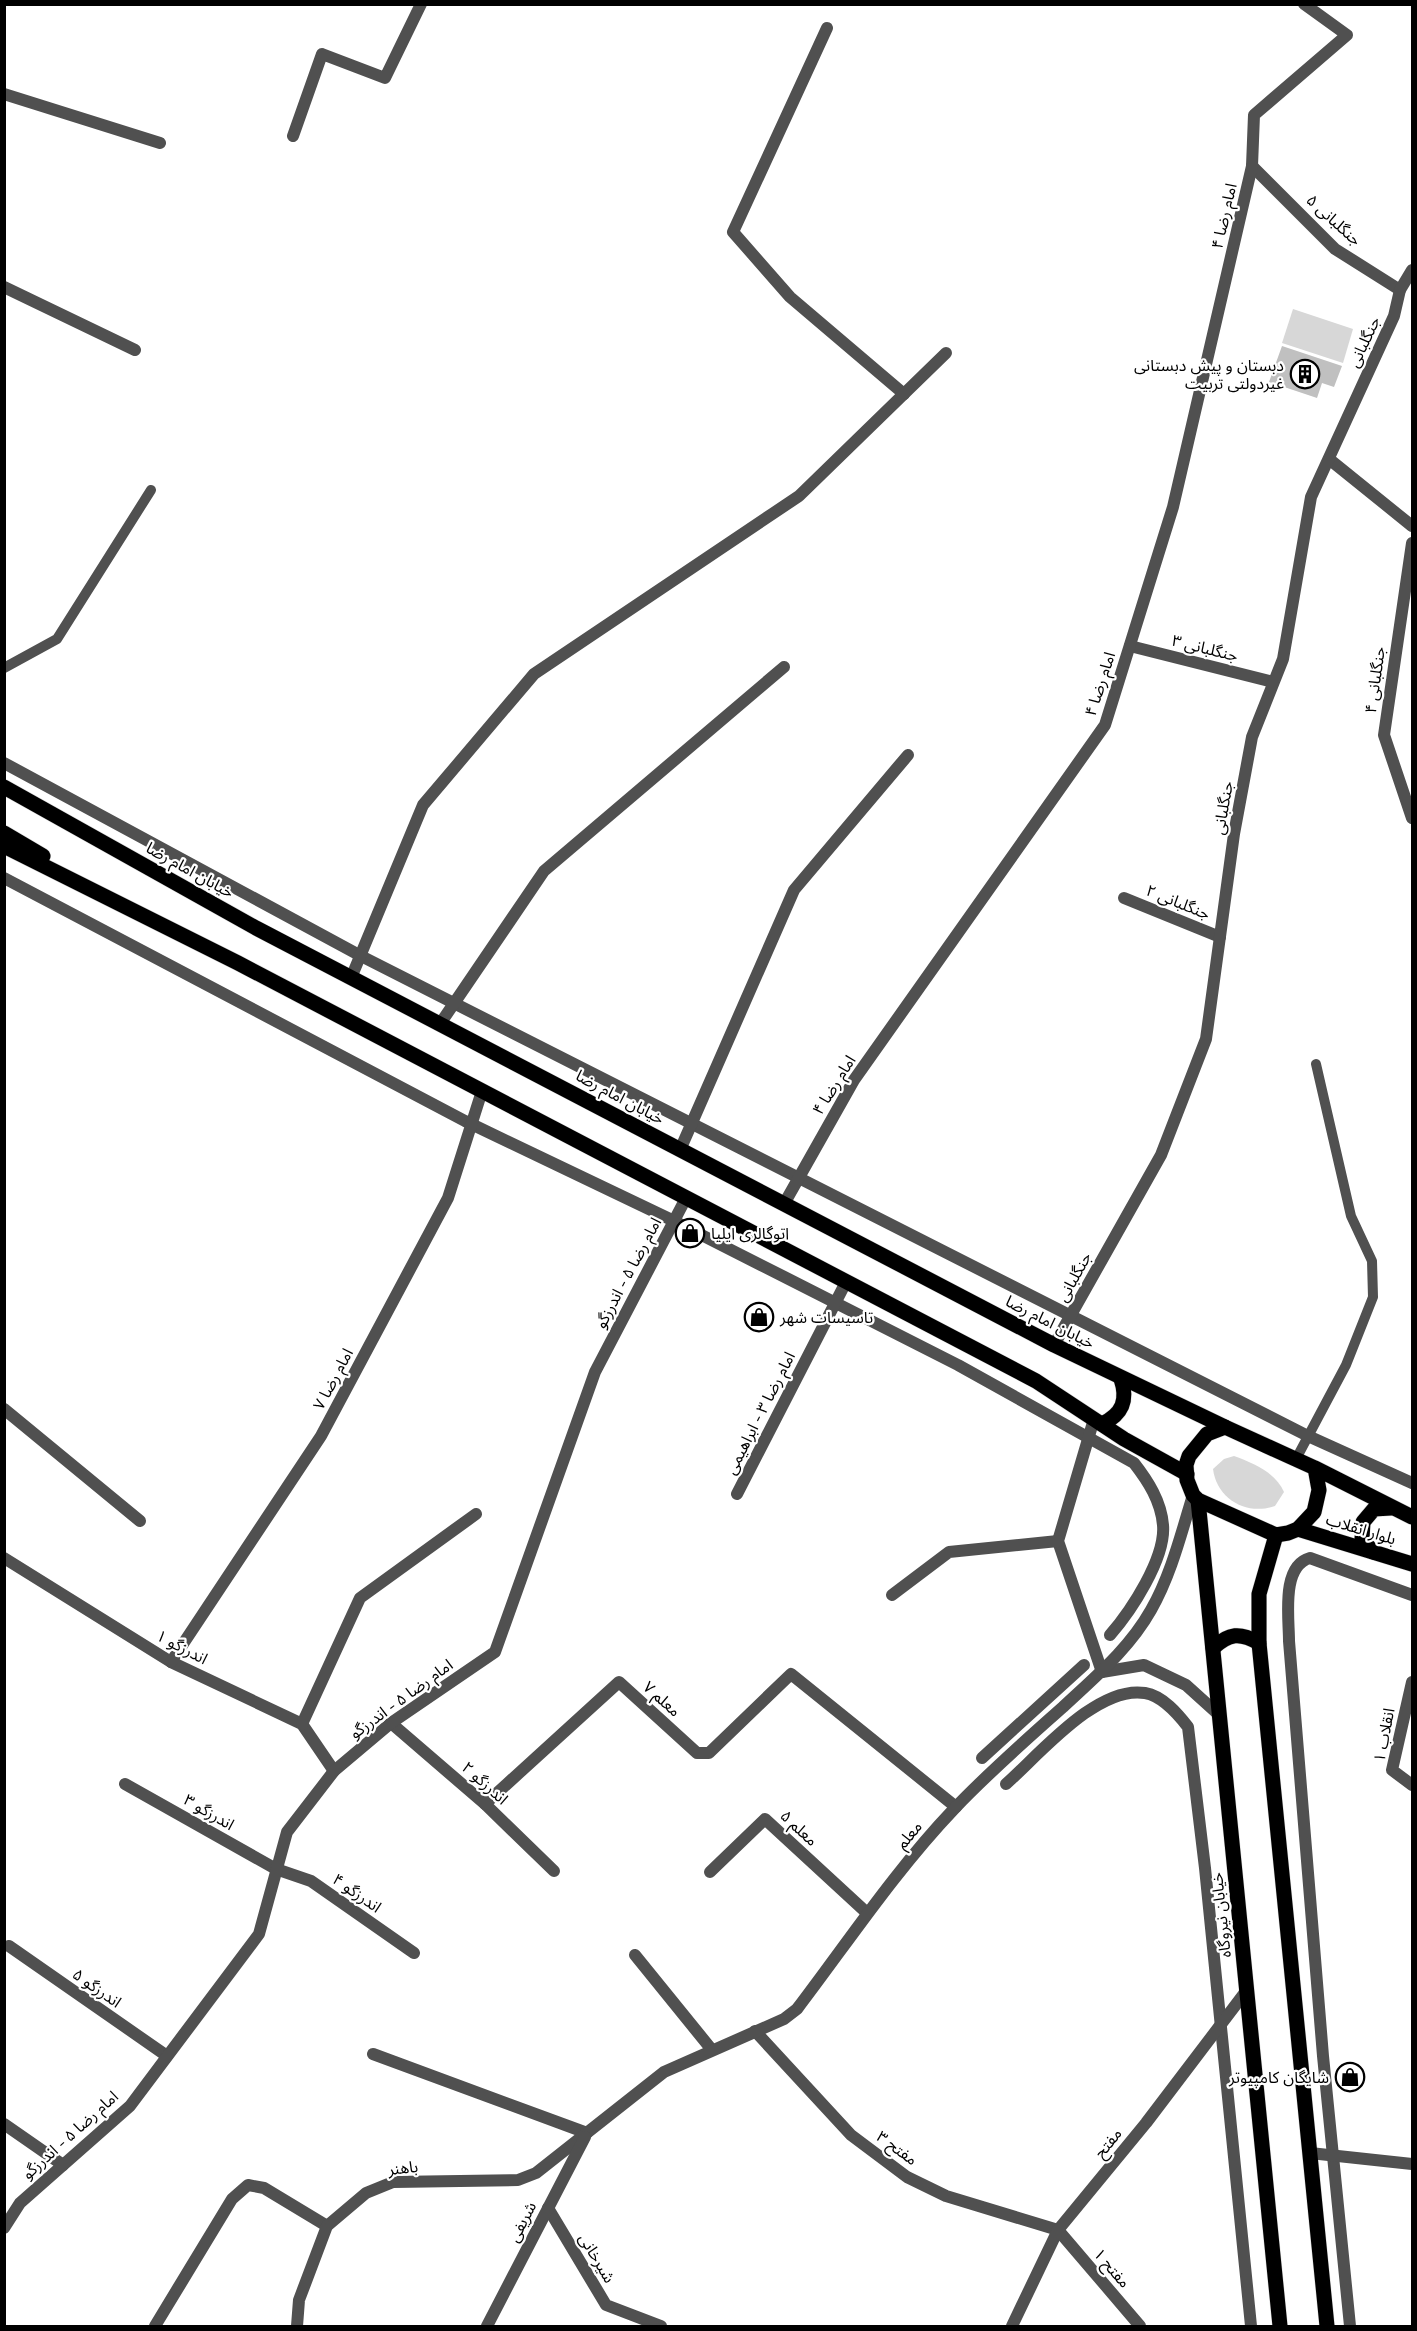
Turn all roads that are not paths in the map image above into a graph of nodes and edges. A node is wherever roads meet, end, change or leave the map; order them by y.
1 (421, 4) edge
2 (1304, 4) edge
3 (827, 28) dead end
4 (4, 94) edge
5 (293, 136) dead end
6 (160, 142) dead end
7 (1252, 166) junction
8 (1413, 270) edge
9 (4, 287) edge
10 (1400, 290) junction
11 (135, 350) dead end
12 (946, 353) dead end
13 (904, 394) junction
14 (1329, 459) junction
15 (151, 490) dead end
16 (1413, 526) edge
17 (1413, 543) edge
18 (1130, 646) junction
19 (784, 667) dead end
20 (4, 668) edge
21 (1273, 682) junction
22 (908, 755) dead end
23 (4, 763) edge
24 (4, 787) edge
25 (1413, 818) edge
26 (4, 832) edge
27 (4, 846) edge
28 (69, 876) junction
29 (4, 878) edge
30 (1124, 898) dead end
31 (1220, 937) junction
32 (361, 956) junction
33 (351, 978) junction
34 (454, 1004) junction
35 (440, 1024) junction
36 (1316, 1064) dead end
37 (482, 1091) junction
38 (472, 1124) junction
39 (691, 1124) junction
40 (680, 1149) junction
41 (798, 1178) junction
42 (686, 1198) junction
43 (784, 1204) junction
44 (674, 1221) junction
45 (846, 1282) junction
46 (836, 1303) junction
47 (1071, 1316) junction
48 (1054, 1345) junction
49 (1121, 1379) junction
50 (4, 1409) edge
51 (1098, 1422) junction
52 (1225, 1427) junction
53 (1308, 1436) junction
54 (1089, 1438) junction
55 (1296, 1460) junction
56 (1315, 1468) junction
57 (1187, 1474) junction
58 (1413, 1483) edge
59 (737, 1494) dead end
60 (1196, 1498) junction
61 (1391, 1508) junction
62 (476, 1514) dead end
63 (1413, 1517) edge
64 (140, 1521) dead end
65 (1298, 1529) junction
66 (1276, 1535) junction
67 (1058, 1540) junction
68 (1373, 1552) junction
69 (4, 1558) edge
70 (1413, 1564) edge
71 (892, 1594) dead end
72 (1413, 1595) edge
73 (1110, 1635) dead end
74 (1259, 1643) junction
75 (1213, 1648) junction
76 (171, 1662) junction
77 (1084, 1665) dead end
78 (1102, 1672) junction
79 (1413, 1682) edge
80 (1217, 1713) junction
81 (391, 1723) junction
82 (302, 1724) junction
83 (982, 1758) dead end
84 (334, 1771) junction
85 (125, 1784) dead end
86 (1006, 1784) dead end
87 (1413, 1785) edge
88 (485, 1804) junction
89 (956, 1807) junction
90 (276, 1869) junction
91 (554, 1871) dead end
92 (710, 1872) dead end
93 (867, 1913) junction
94 (9, 1946) dead end
95 (414, 1953) dead end
96 (635, 1955) dead end
97 (1247, 1990) junction
98 (1221, 2024) junction
99 (755, 2031) junction
100 (712, 2050) junction
101 (373, 2054) dead end
102 (167, 2056) junction
103 (4, 2124) edge
104 (587, 2133) junction
105 (1310, 2153) junction
106 (1333, 2156) junction
107 (1413, 2164) edge
108 (63, 2165) junction
109 (548, 2208) junction
110 (327, 2226) junction
111 (4, 2228) edge
112 (1058, 2230) junction
113 (155, 2326) edge
114 (297, 2326) edge
115 (487, 2326) edge
116 (660, 2326) edge
117 (1012, 2326) edge
118 (1140, 2326) edge
119 (1251, 2326) edge
120 (1280, 2326) edge
121 (1327, 2326) edge
122 (1350, 2326) edge

1 - 5 street
2 - 7 street, امام رضا ۴
3 - 13 street
4 - 6 street
7 - 10 street, جنگلبانی ۵
7 - 18 street, امام رضا ۴
8 - 10 street, جنگلبانی
9 - 11 street
10 - 14 street, جنگلبانی
12 - 13 street
13 - 32 street
14 - 16 street
14 - 21 street, جنگلبانی
15 - 20 lane
17 - 25 street, جنگلبانی ۴
18 - 21 street, جنگلبانی ۳
18 - 41 street, امام رضا ۴
19 - 34 street
21 - 31 street, جنگلبانی
22 - 39 street
23 - 32 street
24 - 33 main road, خیابان امام رضا
26 - 28 main road
27 - 28 main road
28 - 37 main road
29 - 38 street
30 - 31 street, جنگلبانی ۲
31 - 47 street, جنگلبانی
32 - 33 street
32 - 34 street
33 - 35 main road, خیابان امام رضا
34 - 35 street
34 - 39 street
35 - 40 main road, خیابان امام رضا
36 - 53 lane
37 - 38 street, امام رضا ۷
37 - 42 main road
38 - 44 street
38 - 76 street, امام رضا ۷
39 - 40 street
39 - 41 street
40 - 43 main road, خیابان امام رضا
41 - 43 street, امام رضا ۴
41 - 47 street
42 - 44 street, امام رضا ۵ - اندرزگو
42 - 45 main road
43 - 48 main road, خیابان امام رضا
44 - 46 street
44 - 81 street, امام رضا ۵ - اندرزگو
45 - 46 street, امام رضا ۳ - ابراهیمی
45 - 51 main road
46 - 54 street
46 - 59 street, امام رضا ۳ - ابراهیمی
47 - 48 street, جنگلبانی
47 - 53 street
48 - 49 main road, خیابان امام رضا
49 - 51 main road
49 - 52 main road, خیابان امام رضا
50 - 64 street
51 - 54 street
51 - 57 main road
52 - 55 main road, خیابان امام رضا
52 - 57 main road
53 - 55 lane
53 - 58 street
54 - 67 street
54 - 73 street
55 - 56 main road, بلوار انقلاب
56 - 61 main road, بلوار انقلاب
56 - 65 main road
57 - 60 main road, خیابان نیروگاه
60 - 66 main road
60 - 75 main road, خیابان نیروگاه
60 - 78 street, معلم
61 - 63 main road, بلوار انقلاب
61 - 68 main road
62 - 82 street
65 - 66 main road
65 - 68 main road, بلوار انقلاب
66 - 74 main road
67 - 71 street
67 - 78 street
68 - 70 main road, بلوار انقلاب
69 - 76 street, اندرزگو ۱
72 - 106 street
74 - 75 main road
74 - 105 main road
75 - 80 main road, خیابان نیروگاه
76 - 82 street, اندرزگو ۱
77 - 83 street
78 - 80 street
78 - 89 street, معلم
79 - 87 street, انقلاب ۱
80 - 97 main road, خیابان نیروگاه
81 - 84 street, امام رضا ۵ - اندرزگو
81 - 88 street, اندرزگو ۲
82 - 84 street
84 - 90 street, امام رضا ۵ - اندرزگو
85 - 90 street, اندرزگو ۳
86 - 98 street
88 - 89 street, معلم ۷
88 - 91 street, اندرزگو ۲
89 - 93 street, معلم
90 - 95 street, اندرزگو ۴
90 - 102 street, امام رضا ۵ - اندرزگو
92 - 93 street, معلم ۵
93 - 99 street, معلم
94 - 102 street, اندرزگو ۵
96 - 100 street
97 - 98 street, مفتح
97 - 120 main road, خیابان نیروگاه
98 - 112 street, مفتح
98 - 119 street
99 - 100 street, معلم
99 - 112 street, مفتح ۳
100 - 104 street, معلم
101 - 104 street
102 - 108 street, امام رضا ۵ - اندرزگو
103 - 108 street
104 - 109 street, شریفی
104 - 110 street, باهنر
105 - 106 street
105 - 121 main road
106 - 107 street
106 - 122 street
108 - 111 street, امام رضا ۵ - اندرزگو
109 - 115 street, شریفی
109 - 116 street, شیرخانی
110 - 113 street
110 - 114 street, باهنر
112 - 117 street, مفتح
112 - 118 street, مفتح ۱

